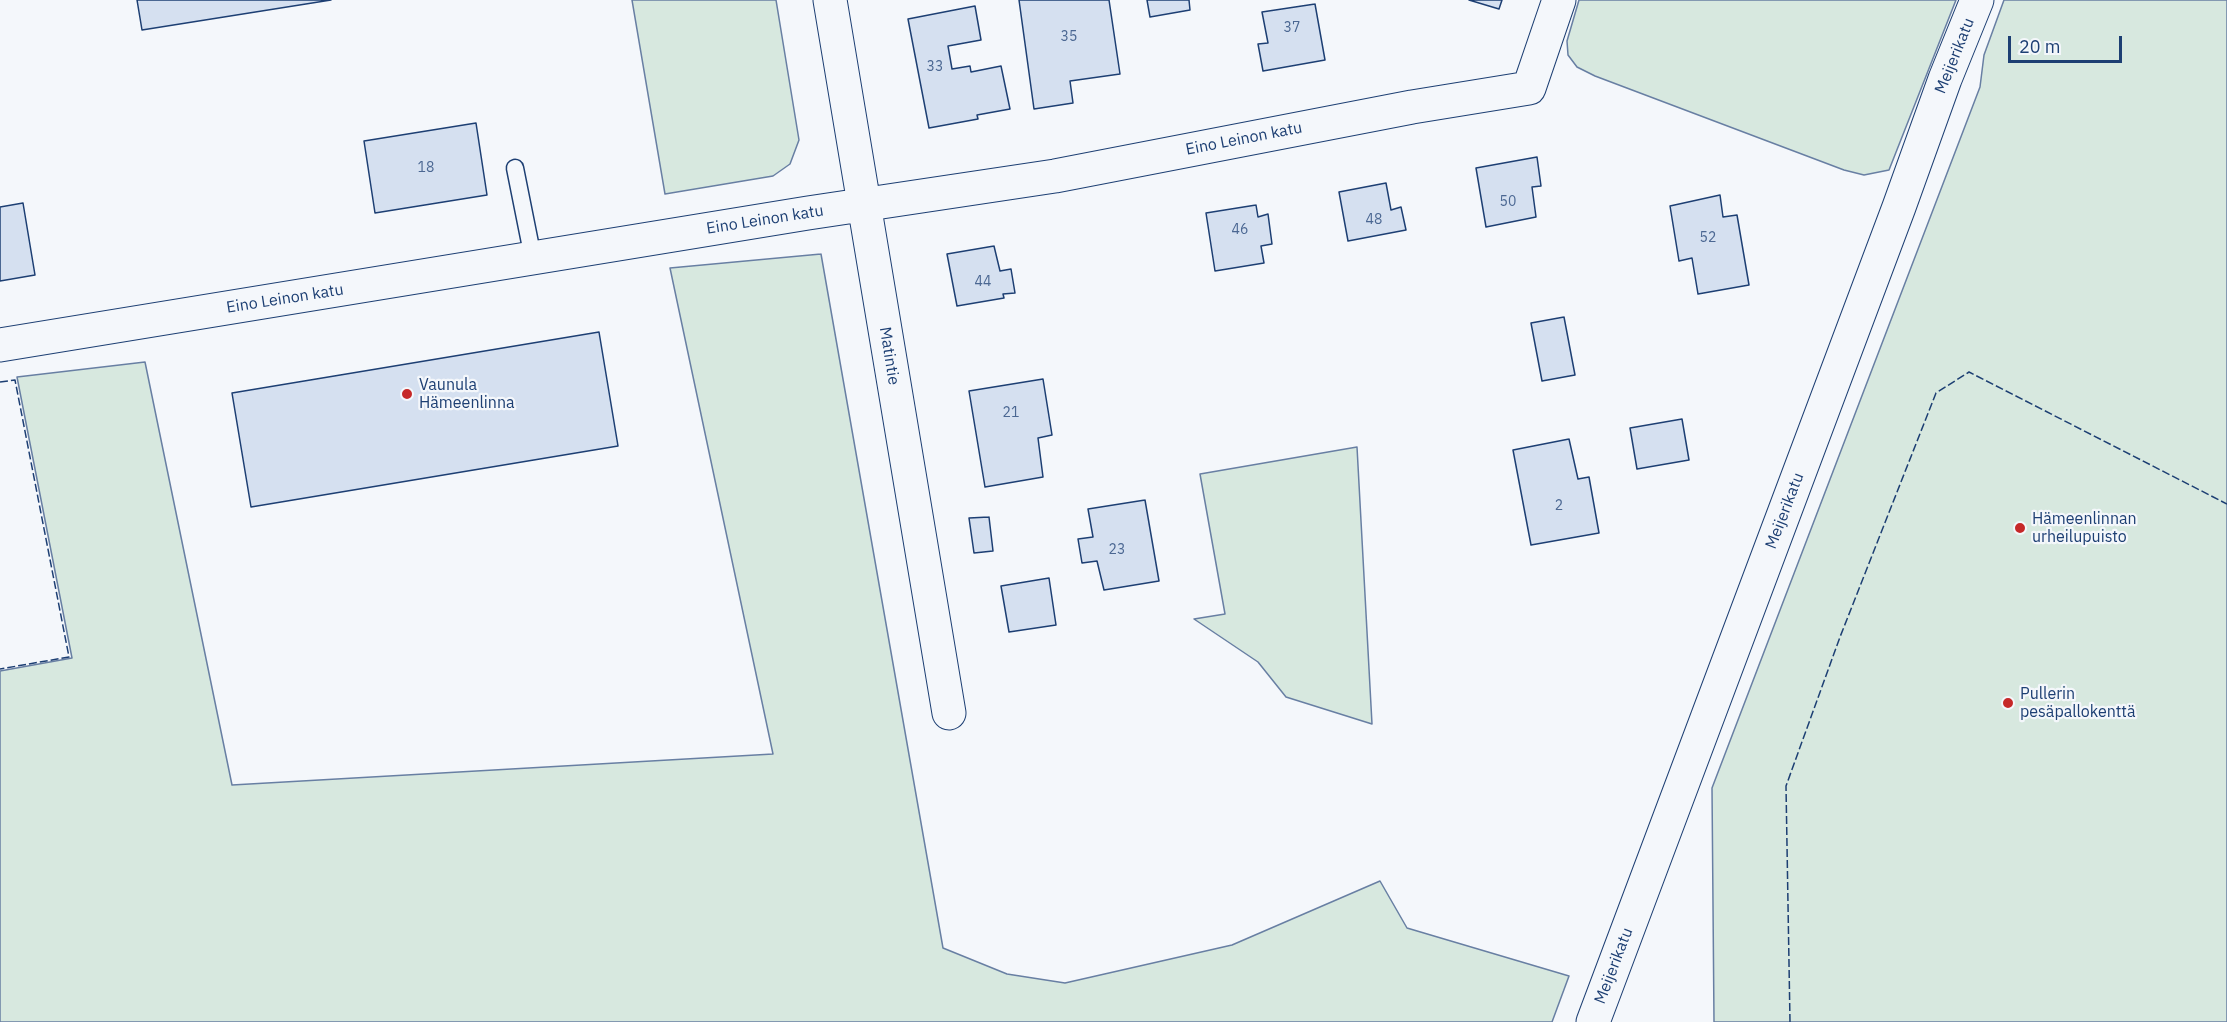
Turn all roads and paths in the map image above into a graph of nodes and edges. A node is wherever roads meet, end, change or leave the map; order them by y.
1 (830, 0) edge
2 (1559, 0) edge
3 (1977, 0) edge
4 (516, 168) dead end
5 (864, 204) junction
6 (534, 258) junction
7 (0, 345) edge
8 (949, 712) dead end
9 (1593, 1022) edge

1 - 5 street, Matintie
2 - 5 street, Eino Leinon katu
3 - 9 street, Meijerikatu
4 - 6 lane
5 - 6 street, Eino Leinon katu
5 - 8 street, Matintie
6 - 7 street, Eino Leinon katu

